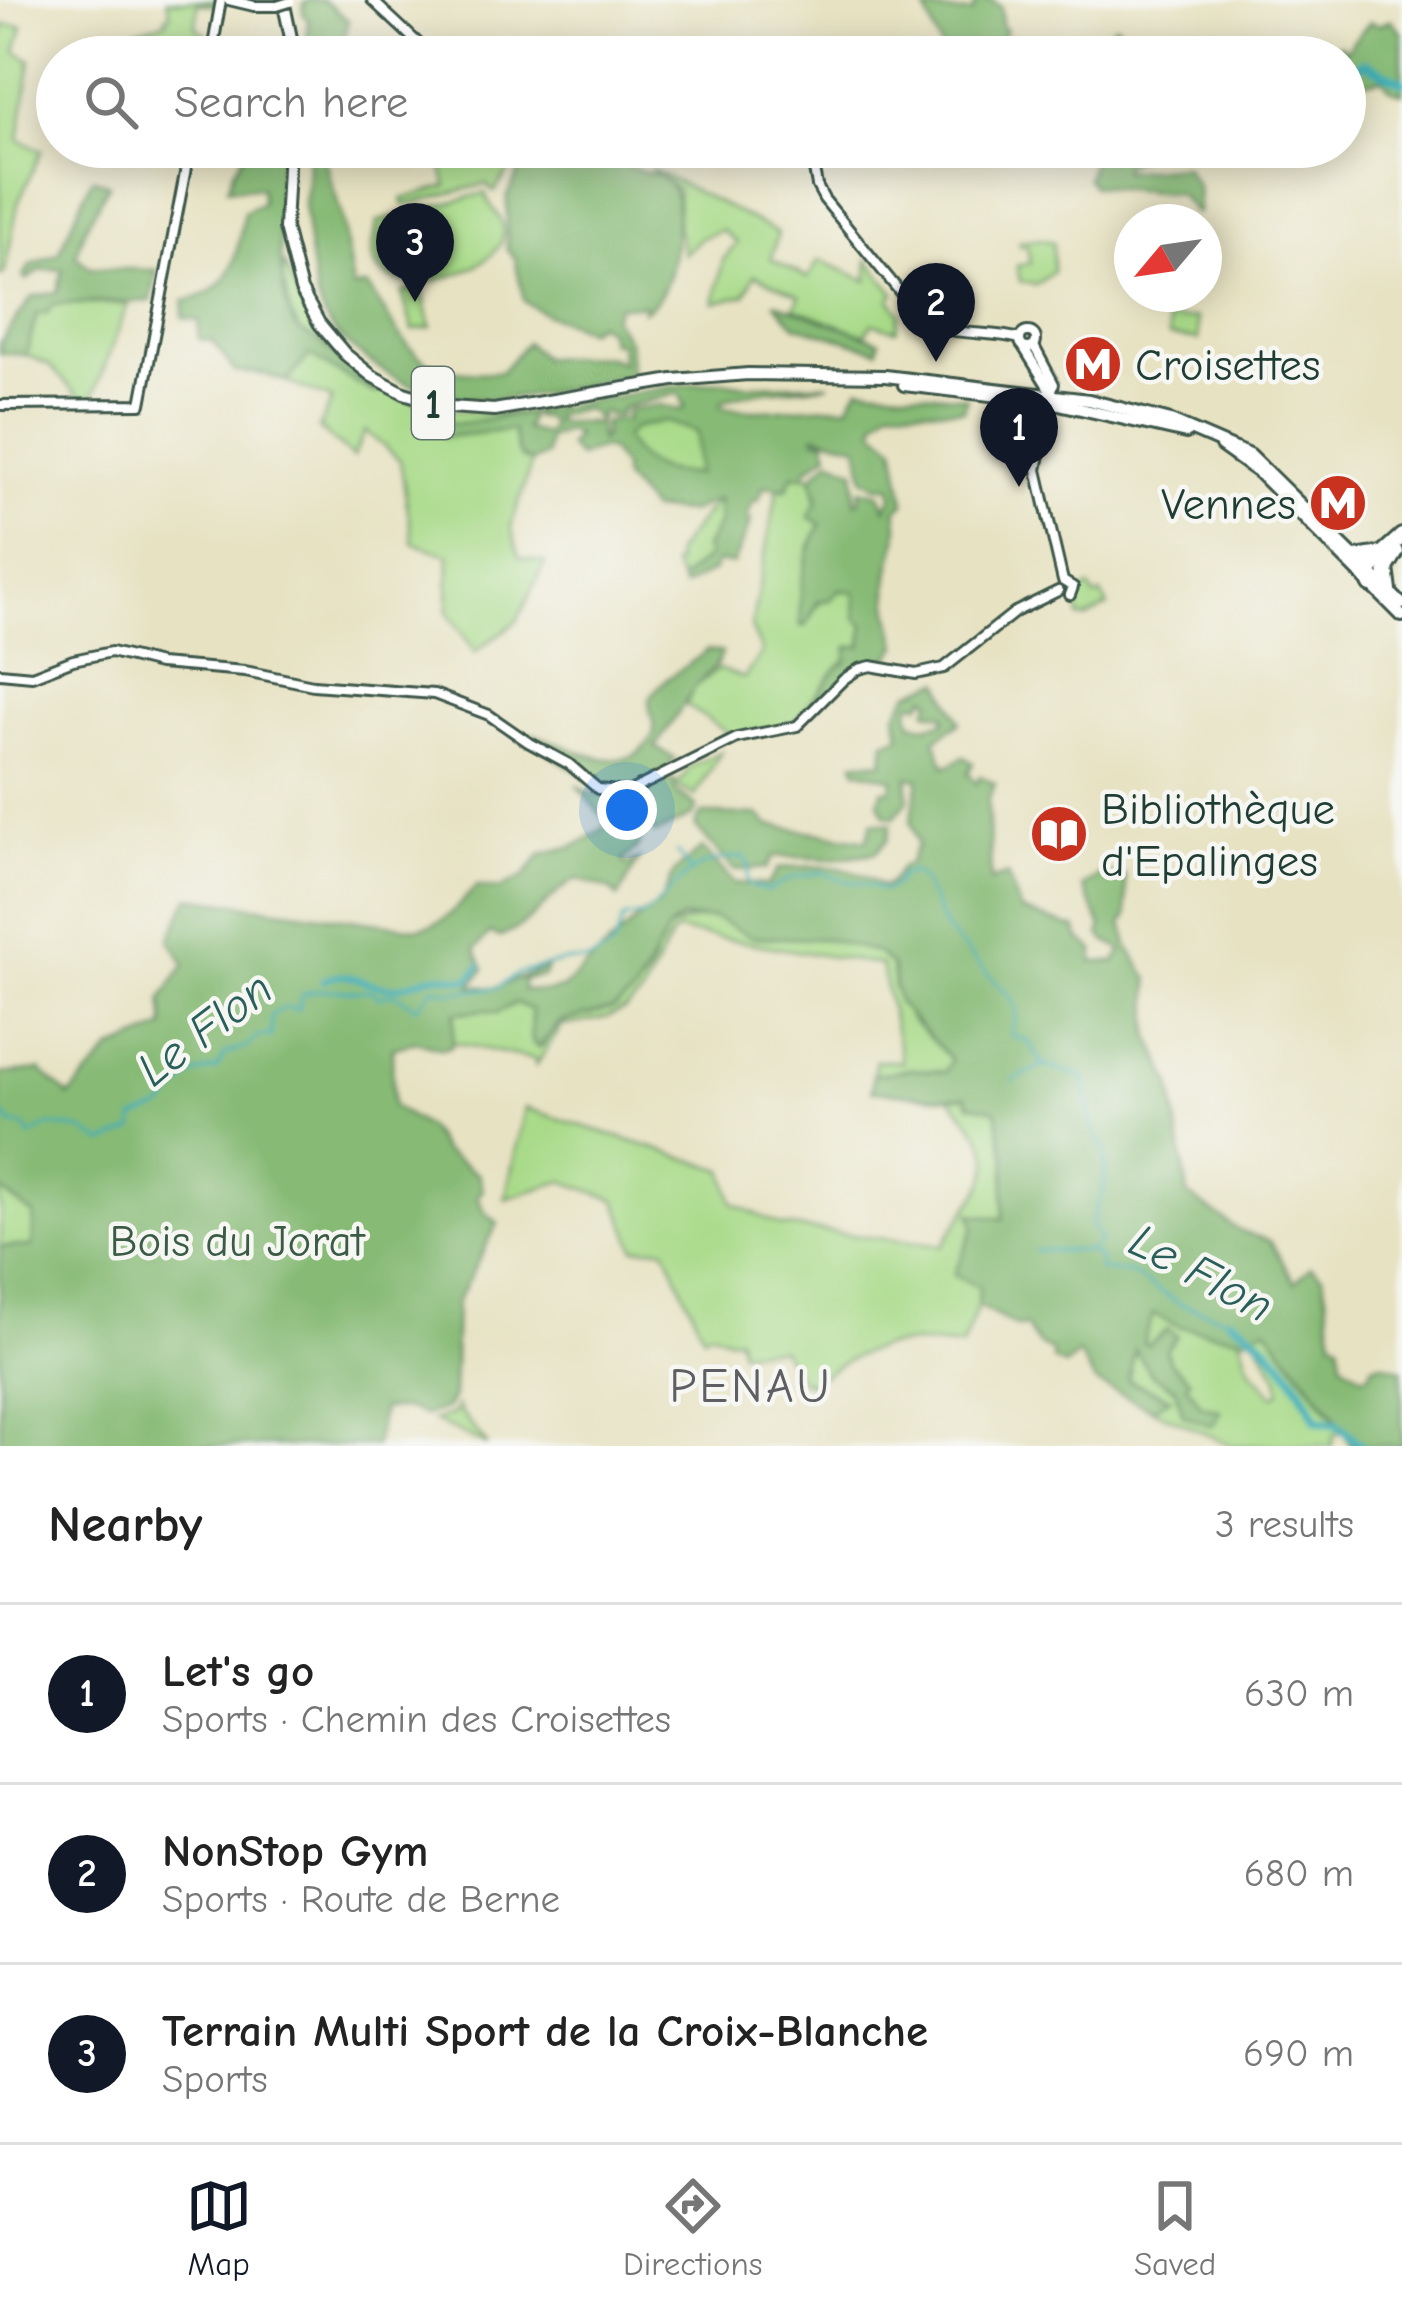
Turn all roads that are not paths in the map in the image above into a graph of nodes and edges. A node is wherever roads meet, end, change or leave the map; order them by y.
1 (225, 0) edge
2 (372, 0) edge
3 (286, 2) edge
4 (216, 36) edge
5 (292, 36) edge
6 (411, 36) edge
7 (185, 168) edge
8 (288, 168) edge
9 (814, 168) edge
10 (1026, 344) junction
11 (1036, 363) junction
12 (862, 378) junction
13 (1031, 391) junction
14 (1051, 398) junction
15 (0, 405) edge
16 (1402, 536) edge
17 (1402, 547) edge
18 (1382, 554) junction
19 (1355, 558) junction
20 (1370, 578) junction
21 (1389, 591) junction
22 (1402, 604) edge
23 (1402, 616) edge
24 (0, 673) edge

1 - 3 street
1 - 4 street
2 - 6 street
3 - 5 main road
7 - 15 street
8 - 12 main road, 1
9 - 10 street
10 - 11 street
10 - 14 street
11 - 13 street
11 - 14 street
12 - 13 main road, 1
12 - 14 main road, 1
13 - 14 main road, 1
14 - 19 main road, 1
14 - 20 main road, 1
14 - 24 street
16 - 18 highway
17 - 21 highway
18 - 19 highway
18 - 20 highway
19 - 20 main road, 1
20 - 21 main road, 1
20 - 23 main road, 1
21 - 22 main road, 1

